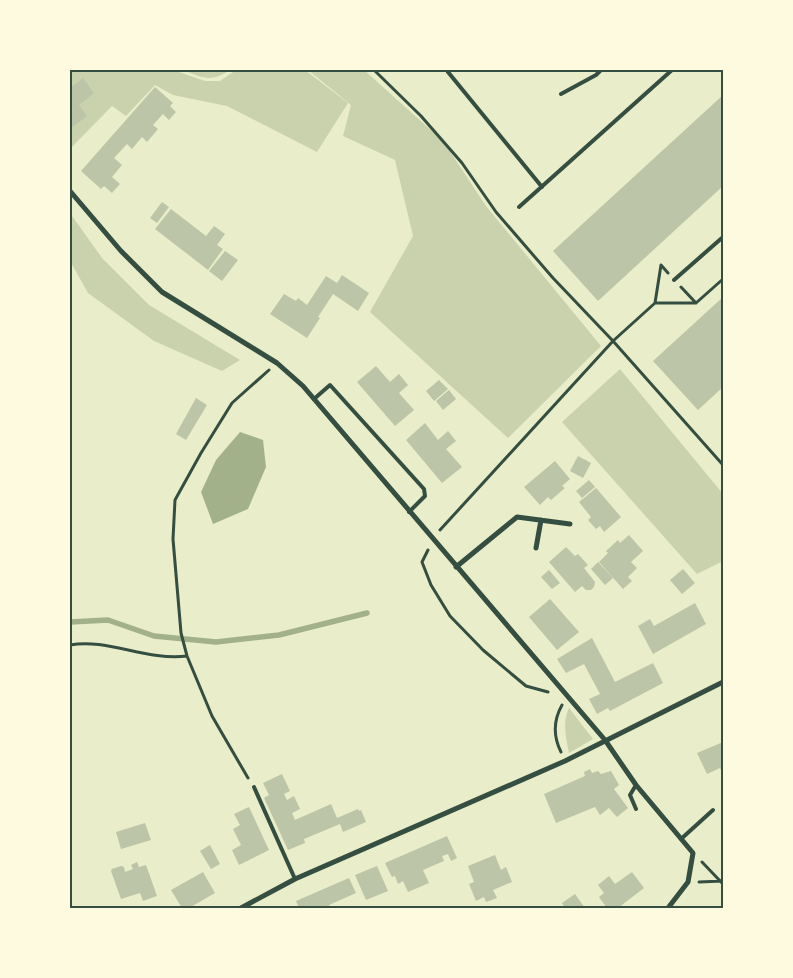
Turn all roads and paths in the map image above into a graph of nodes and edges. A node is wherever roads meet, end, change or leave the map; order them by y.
1 (374, 70) edge
2 (601, 70) edge
3 (672, 70) edge
4 (448, 72) dead end
5 (562, 94) dead end
6 (542, 187) junction
7 (70, 191) edge
8 (519, 207) dead end
9 (723, 237) edge
10 (723, 279) edge
11 (674, 280) junction
12 (655, 303) junction
13 (696, 303) junction
14 (613, 341) junction
15 (277, 363) junction
16 (314, 398) junction
17 (723, 465) edge
18 (409, 512) junction
19 (541, 520) junction
20 (570, 524) dead end
21 (433, 539) junction
22 (536, 548) dead end
23 (456, 567) junction
24 (70, 644) edge
25 (186, 656) junction
26 (723, 682) edge
27 (566, 697) junction
28 (605, 740) junction
29 (565, 761) junction
30 (636, 785) junction
31 (254, 787) joint
32 (636, 809) dead end
33 (712, 810) dead end
34 (681, 838) junction
35 (693, 853) junction
36 (295, 879) junction
37 (688, 882) junction
38 (722, 882) edge
39 (241, 908) edge
40 (668, 908) edge

1 - 14 path
2 - 5 lane
3 - 6 lane
4 - 6 lane
6 - 8 lane
7 - 15 street
9 - 11 lane
10 - 13 path
11 - 12 path
11 - 13 path
12 - 13 path
12 - 14 path
14 - 17 path
14 - 21 path
15 - 16 street
15 - 25 path
16 - 18 street
16 - 18 lane
18 - 21 street
19 - 20 street
19 - 22 street
19 - 23 street
21 - 23 street
21 - 27 path
23 - 27 street
24 - 25 path
25 - 31 path
26 - 28 street
27 - 28 street
27 - 29 path
28 - 29 street
28 - 30 street
29 - 36 street
30 - 32 lane
30 - 34 street
31 - 36 lane
33 - 34 lane
34 - 35 street
35 - 37 street
35 - 38 path
36 - 39 street
37 - 38 path
37 - 40 street

